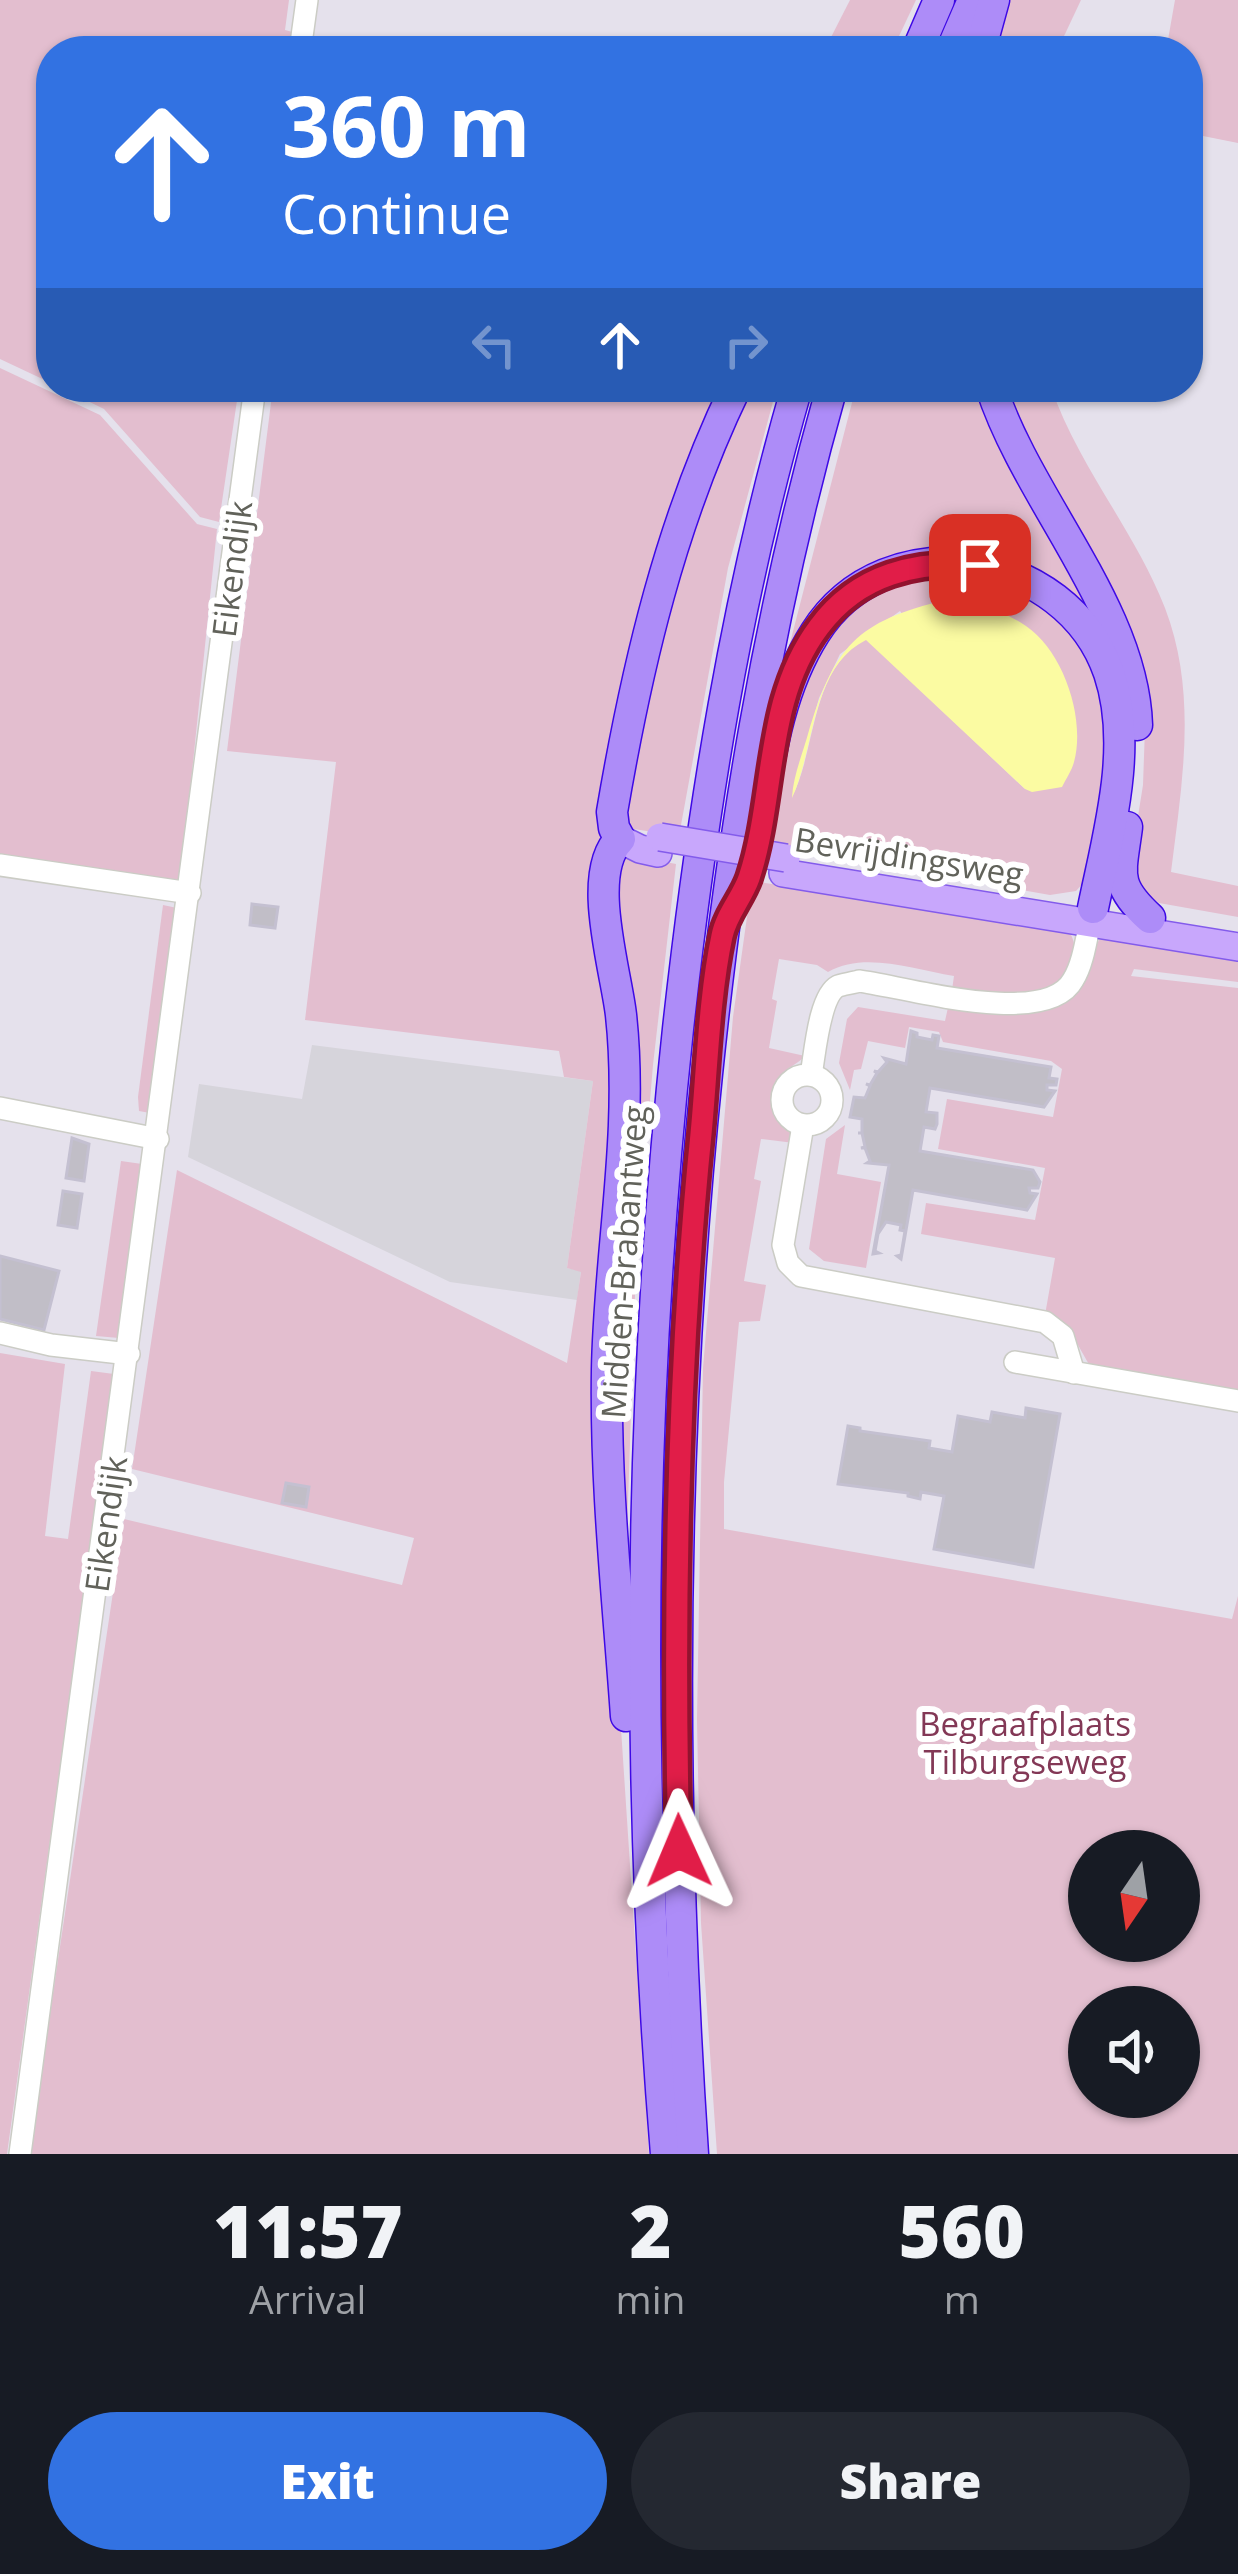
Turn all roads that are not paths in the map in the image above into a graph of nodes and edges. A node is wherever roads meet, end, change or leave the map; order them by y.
1 (307, 0) edge
2 (974, 0) edge
3 (994, 0) edge
4 (935, 8) edge
5 (302, 36) edge
6 (914, 36) edge
7 (923, 36) edge
8 (958, 36) edge
9 (984, 36) edge
10 (253, 402) edge
11 (729, 402) edge
12 (793, 402) edge
13 (828, 402) edge
14 (997, 402) edge
15 (620, 839) junction
16 (0, 865) edge
17 (190, 893) junction
18 (1091, 916) junction
19 (1150, 918) junction
20 (722, 932) junction
21 (1238, 932) edge
22 (1238, 947) edge
23 (811, 1075) junction
24 (0, 1108) edge
25 (803, 1125) junction
26 (158, 1139) junction
27 (0, 1333) edge
28 (129, 1354) junction
29 (1015, 1362) dead end
30 (1074, 1373) junction
31 (1238, 1402) edge
32 (649, 1901) junction
33 (20, 2154) edge
34 (666, 2154) edge
35 (693, 2154) edge

1 - 5 street
2 - 8 highway
3 - 9 highway
4 - 6 highway
4 - 7 highway
10 - 17 street, Eikendijk
11 - 15 highway
12 - 32 highway, Midden-Brabantweg
13 - 20 highway, Midden-Brabantweg
14 - 19 highway
15 - 18 main road, Bevrijdingsweg, bridge
15 - 32 highway
16 - 17 street
17 - 26 street, Eikendijk
18 - 19 main road, Bevrijdingsweg
18 - 20 highway
18 - 22 main road, Bevrijdingsweg
18 - 23 street
19 - 21 main road, Bevrijdingsweg
20 - 35 highway, Midden-Brabantweg
23 - 25 street
23 - 25 street
24 - 26 street
25 - 30 street
26 - 28 street, Eikendijk
27 - 28 street
28 - 33 street, Eikendijk
29 - 30 street
30 - 31 street
32 - 34 highway, Midden-Brabantweg

